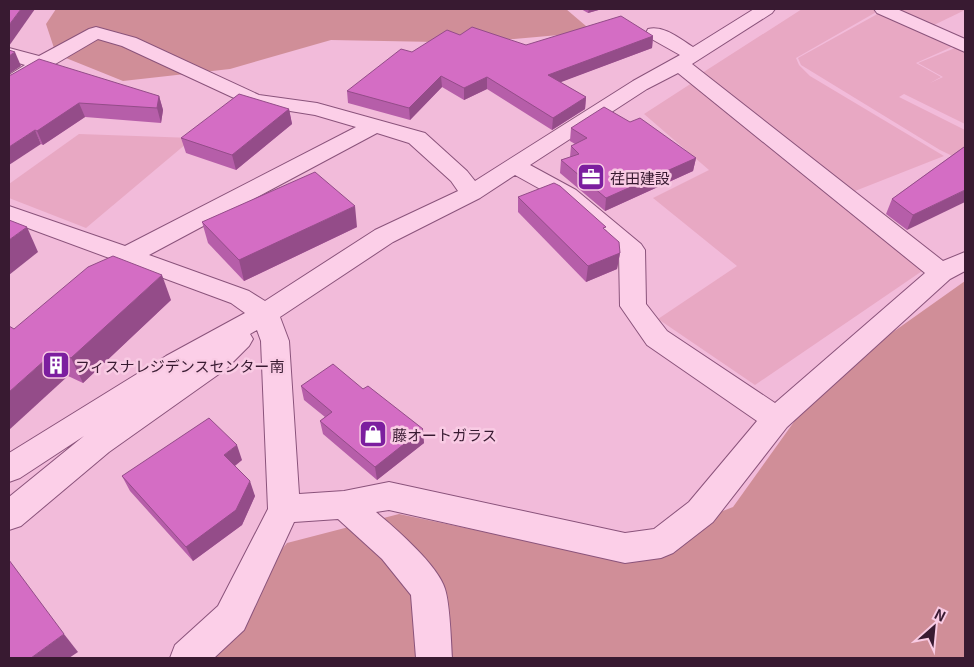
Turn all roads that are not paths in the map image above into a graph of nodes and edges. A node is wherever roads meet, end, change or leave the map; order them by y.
1 (766, 9) edge
2 (882, 9) edge
3 (655, 33) dead end
4 (965, 46) edge
5 (9, 54) edge
6 (686, 60) junction
7 (41, 63) junction
8 (9, 83) edge
9 (374, 126) junction
10 (514, 165) junction
11 (472, 193) junction
12 (9, 213) edge
13 (126, 256) junction
14 (953, 266) edge
15 (265, 314) junction
16 (776, 419) junction
17 (9, 468) edge
18 (344, 505) junction
19 (284, 509) junction
20 (9, 516) edge
21 (188, 658) edge
22 (434, 658) edge

1 - 6 street
2 - 4 street
3 - 6 street
5 - 7 street
6 - 10 street
6 - 14 street
7 - 8 street
7 - 9 street
9 - 11 street
9 - 13 street
10 - 11 street
10 - 16 street
11 - 15 street
12 - 13 street
13 - 15 street
14 - 16 street
15 - 17 street
15 - 19 street
15 - 20 street
16 - 18 street
18 - 19 street
18 - 22 street
19 - 21 street

